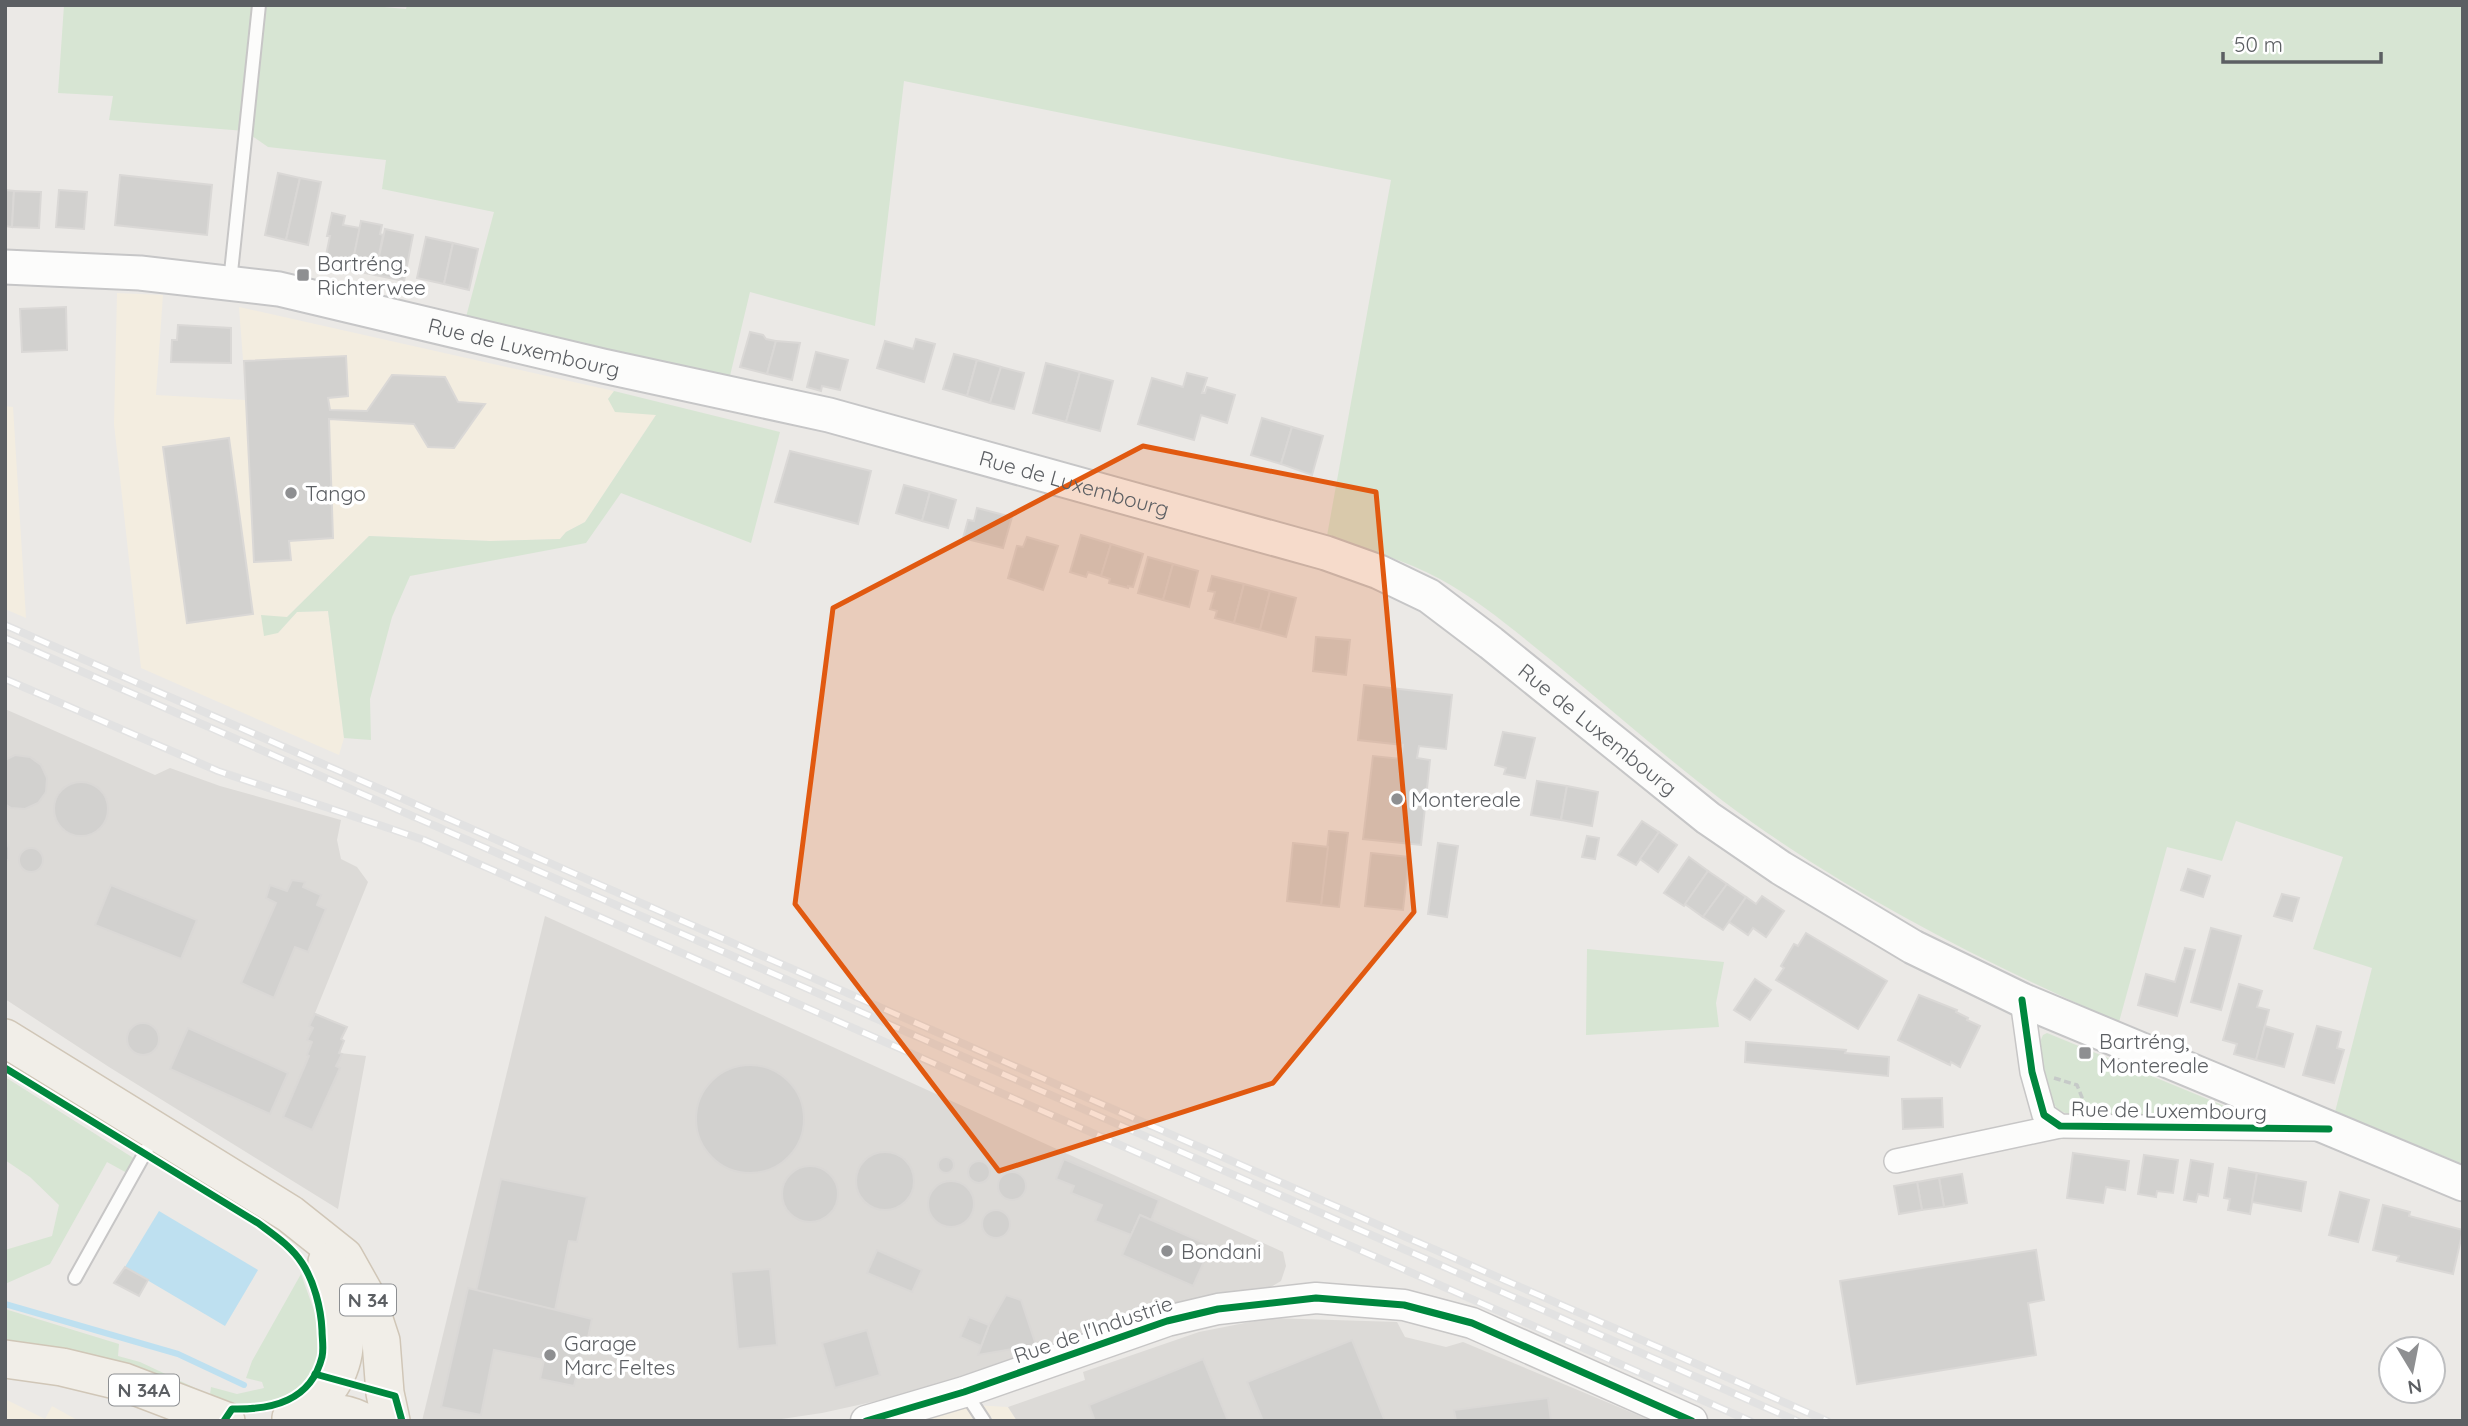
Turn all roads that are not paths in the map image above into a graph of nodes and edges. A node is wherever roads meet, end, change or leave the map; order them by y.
1 (259, 5) edge
2 (5, 267) edge
3 (230, 282) junction
4 (2022, 1000) junction
5 (5, 1038) edge
6 (2060, 1126) junction
7 (2329, 1129) junction
8 (157, 1132) junction
9 (1896, 1161) dead end
10 (2463, 1184) edge
11 (308, 1227) junction
12 (75, 1278) dead end
13 (5, 1359) edge
14 (62, 1367) junction
15 (964, 1392) junction
16 (295, 1417) edge
17 (156, 1421) edge
18 (226, 1421) edge
19 (362, 1421) edge
20 (391, 1421) edge
21 (866, 1421) edge
22 (984, 1421) edge
23 (1692, 1421) edge

1 - 3 lane
2 - 3 main road, Rue de Luxembourg
3 - 4 main road, Rue de Luxembourg
4 - 6 street, Rue de Luxembourg
4 - 7 main road, Rue de Luxembourg
5 - 8 main road, N 34
6 - 7 street, Rue de Luxembourg
6 - 9 street, Rue de Luxembourg
7 - 10 main road, Rue de Luxembourg
8 - 11 main road, N 34
8 - 12 lane
11 - 16 main road, N 34
11 - 20 main road, N 34
13 - 14 main road, N 34A
14 - 17 main road, N 34A
14 - 18 main road, N 34A
15 - 21 street, Rue de l'Industrie
15 - 22 lane
15 - 23 street, Rue de l'Industrie
16 - 19 main road, N 34

